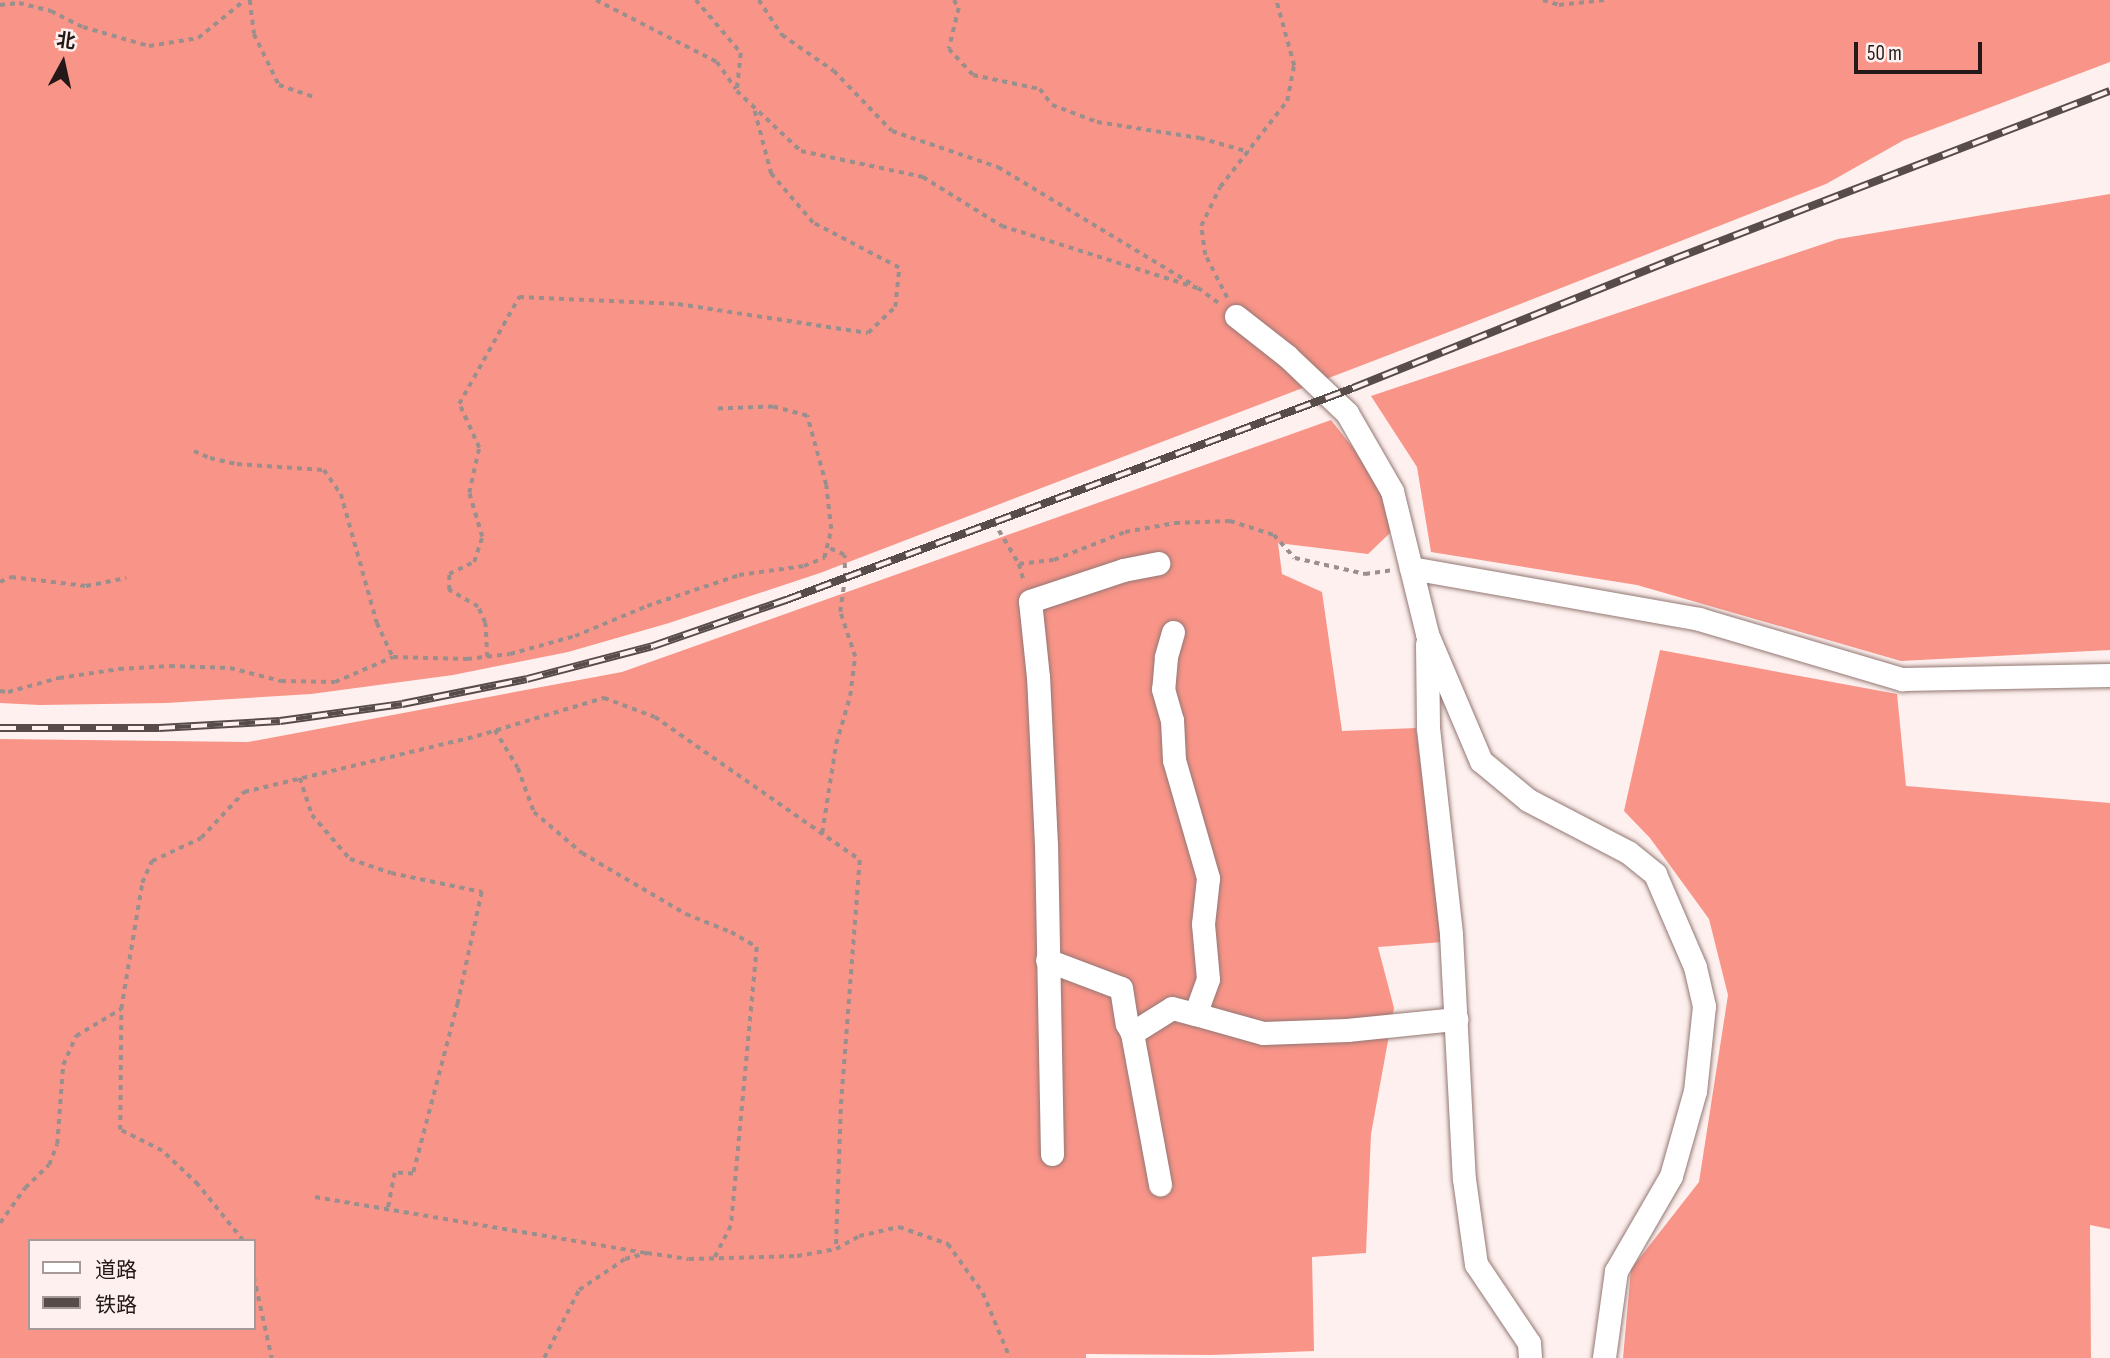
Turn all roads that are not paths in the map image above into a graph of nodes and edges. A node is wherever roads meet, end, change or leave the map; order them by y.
1 (1236, 316) road end
2 (1158, 563) dead end
3 (1411, 568) junction
4 (1172, 632) dead end
5 (1427, 634) junction
6 (2110, 675) edge
7 (1047, 960) junction
8 (1195, 1014) junction
9 (1455, 1019) junction
10 (1132, 1033) junction
11 (1052, 1154) dead end
12 (1160, 1184) dead end
13 (1530, 1358) edge
14 (1604, 1358) edge

1 - 3 street
2 - 7 street
3 - 5 street
3 - 6 street
4 - 8 street
5 - 9 street
5 - 14 street
7 - 10 street
7 - 11 street
8 - 9 street
8 - 10 street
9 - 13 street
10 - 12 street

